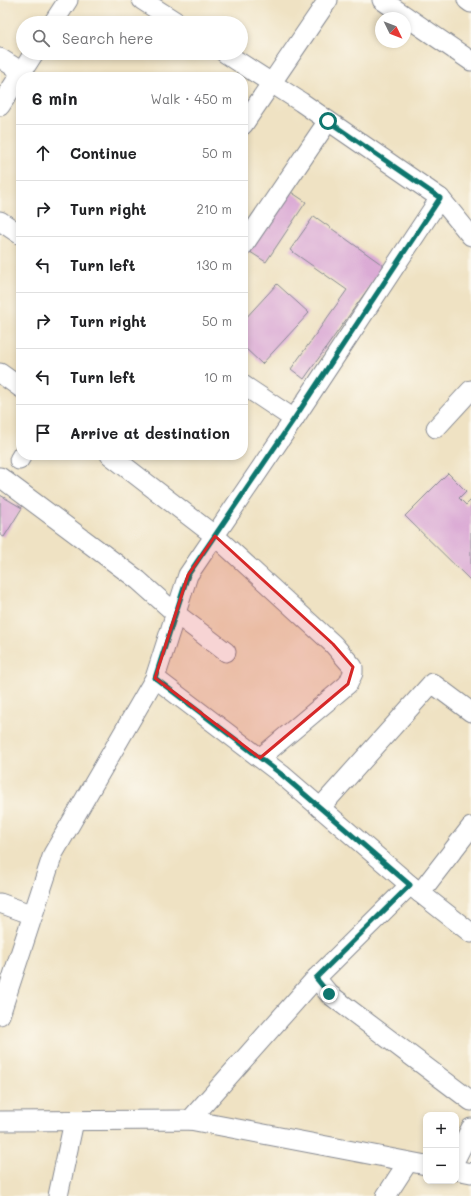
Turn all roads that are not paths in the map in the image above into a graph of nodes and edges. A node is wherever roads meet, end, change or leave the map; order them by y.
1 (68, 0) edge
2 (142, 0) edge
3 (328, 0) edge
4 (382, 0) edge
5 (467, 0) edge
6 (471, 3) edge
7 (58, 16) edge
8 (167, 16) edge
9 (0, 58) edge
10 (30, 60) edge
11 (236, 60) edge
12 (471, 61) edge
13 (22, 72) joint
14 (16, 81) edge
15 (271, 83) junction
16 (0, 106) edge
17 (248, 118) edge
18 (328, 121) junction
19 (440, 198) junction
20 (0, 221) edge
21 (16, 232) edge
22 (471, 236) edge
23 (248, 239) edge
24 (0, 373) edge
25 (16, 384) edge
26 (248, 388) edge
27 (471, 390) edge
28 (294, 419) junction
29 (436, 428) dead end
30 (116, 460) edge
31 (0, 477) edge
32 (215, 536) junction
33 (175, 613) junction
34 (226, 652) dead end
35 (155, 678) junction
36 (471, 712) edge
37 (260, 758) junction
38 (320, 808) junction
39 (471, 827) edge
40 (415, 889) junction
41 (0, 902) edge
42 (33, 914) junction
43 (471, 933) edge
44 (316, 978) junction
45 (0, 1015) edge
46 (471, 1101) edge
47 (190, 1120) junction
48 (0, 1121) edge
49 (74, 1121) junction
50 (471, 1128) edge
51 (459, 1152) edge
52 (408, 1162) junction
53 (423, 1164) edge
54 (459, 1171) edge
55 (471, 1173) edge
56 (58, 1196) edge
57 (386, 1196) edge

1 - 7 street
2 - 8 street
3 - 15 street
4 - 12 street
5 - 6 street
9 - 13 street
10 - 13 street
11 - 15 street
14 - 16 street
15 - 17 street
15 - 18 street
18 - 19 street
18 - 23 street
19 - 22 street
19 - 28 street
20 - 21 street
24 - 25 street
26 - 28 street
27 - 29 street
28 - 32 street
30 - 32 street
31 - 33 street
32 - 33 street
32 - 37 street
33 - 34 street
33 - 35 street
35 - 37 street
35 - 42 street
36 - 38 street
37 - 38 street
38 - 40 street
39 - 40 street
40 - 43 street
40 - 44 street
41 - 42 street
42 - 45 street
44 - 46 street
44 - 47 street
47 - 49 street
47 - 52 street
48 - 49 street
49 - 56 street
50 - 51 street
52 - 53 street
52 - 57 street
54 - 55 street

